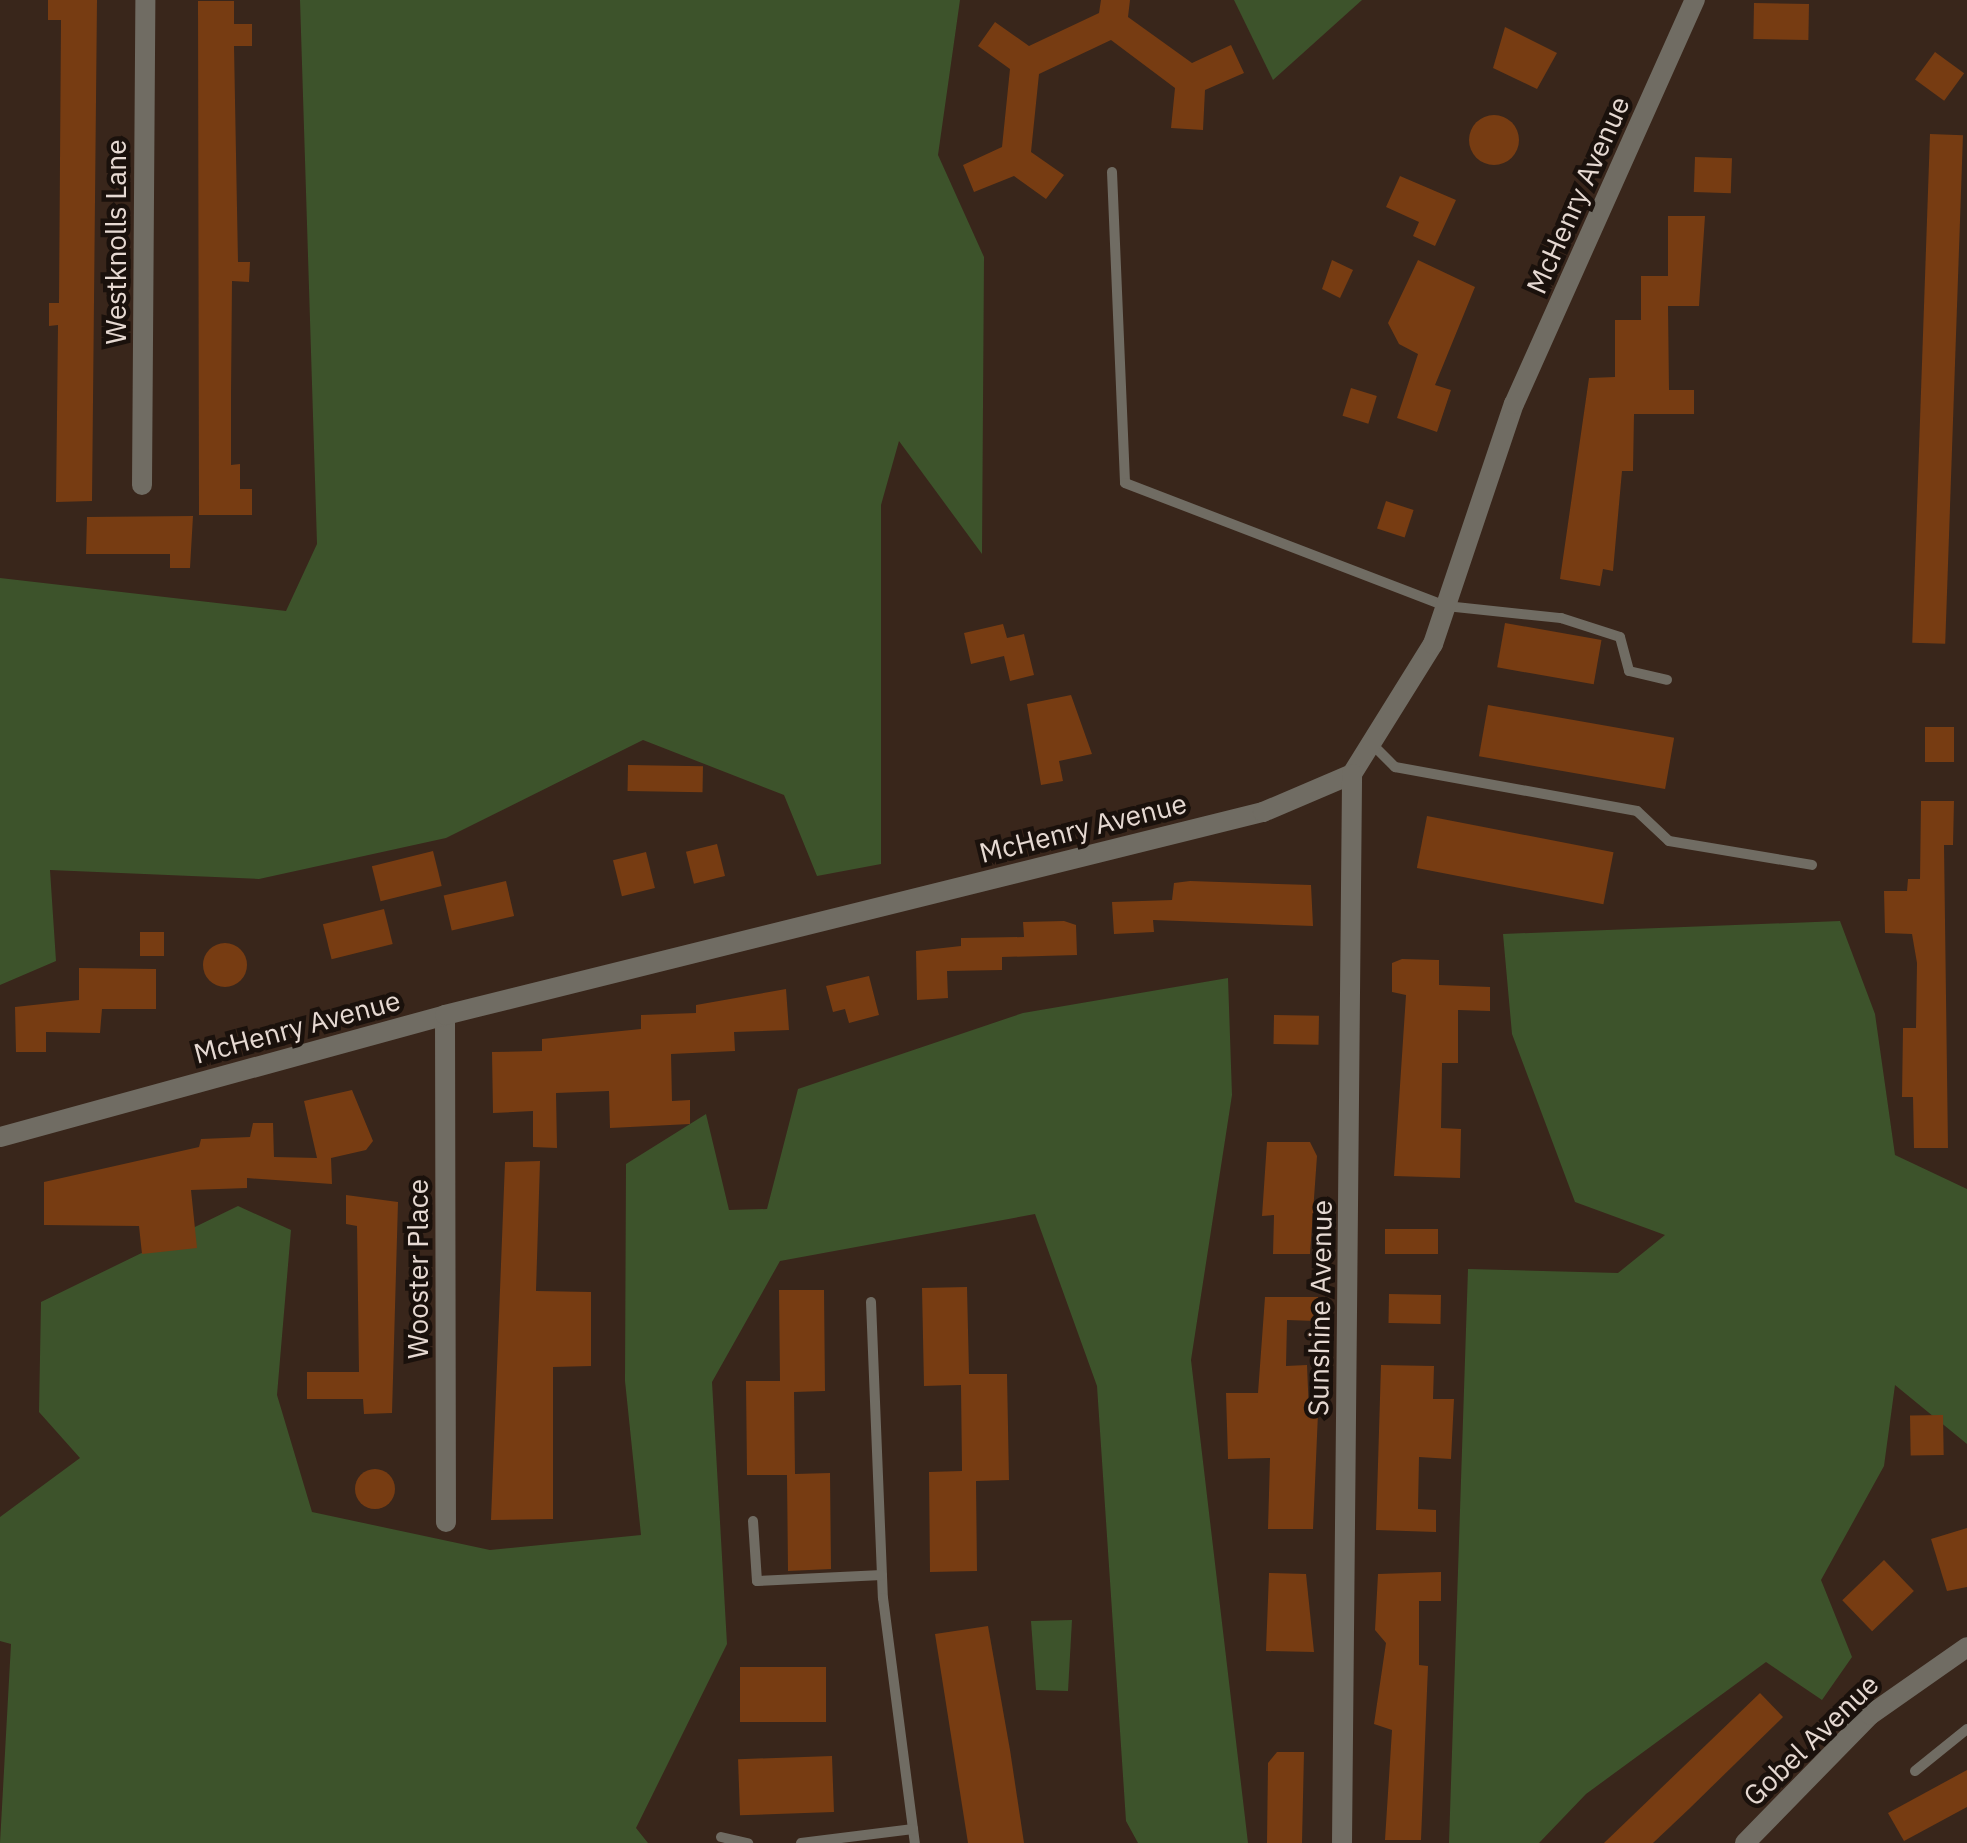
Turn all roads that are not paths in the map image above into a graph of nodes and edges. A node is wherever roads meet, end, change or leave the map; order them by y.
1 (146, 0) edge
2 (1695, 0) edge
3 (1112, 172) dead end
4 (142, 485) dead end
5 (1446, 606) junction
6 (1667, 680) dead end
7 (1374, 746) junction
8 (1352, 774) junction
9 (1812, 865) dead end
10 (445, 1015) junction
11 (0, 1137) edge
12 (871, 1302) dead end
13 (752, 1521) dead end
14 (446, 1522) dead end
15 (882, 1575) junction
16 (1967, 1647) edge
17 (1967, 1729) edge
18 (1915, 1771) dead end
19 (913, 1829) junction
20 (720, 1837) dead end
21 (748, 1843) edge
22 (800, 1843) edge
23 (915, 1843) edge
24 (1342, 1843) edge
25 (1746, 1843) edge

1 - 4 street, Westknolls Lane
2 - 5 street, McHenry Avenue
3 - 5 lane
5 - 6 lane
5 - 7 street, McHenry Avenue
7 - 8 street, McHenry Avenue
7 - 9 lane
8 - 10 street, McHenry Avenue
8 - 24 street, Sunshine Avenue
10 - 11 street, McHenry Avenue
10 - 14 street, Wooster Place
12 - 15 lane
13 - 15 lane
15 - 19 lane
16 - 25 street, Gobel Avenue
17 - 18 lane
19 - 22 lane
19 - 23 lane
20 - 21 lane

